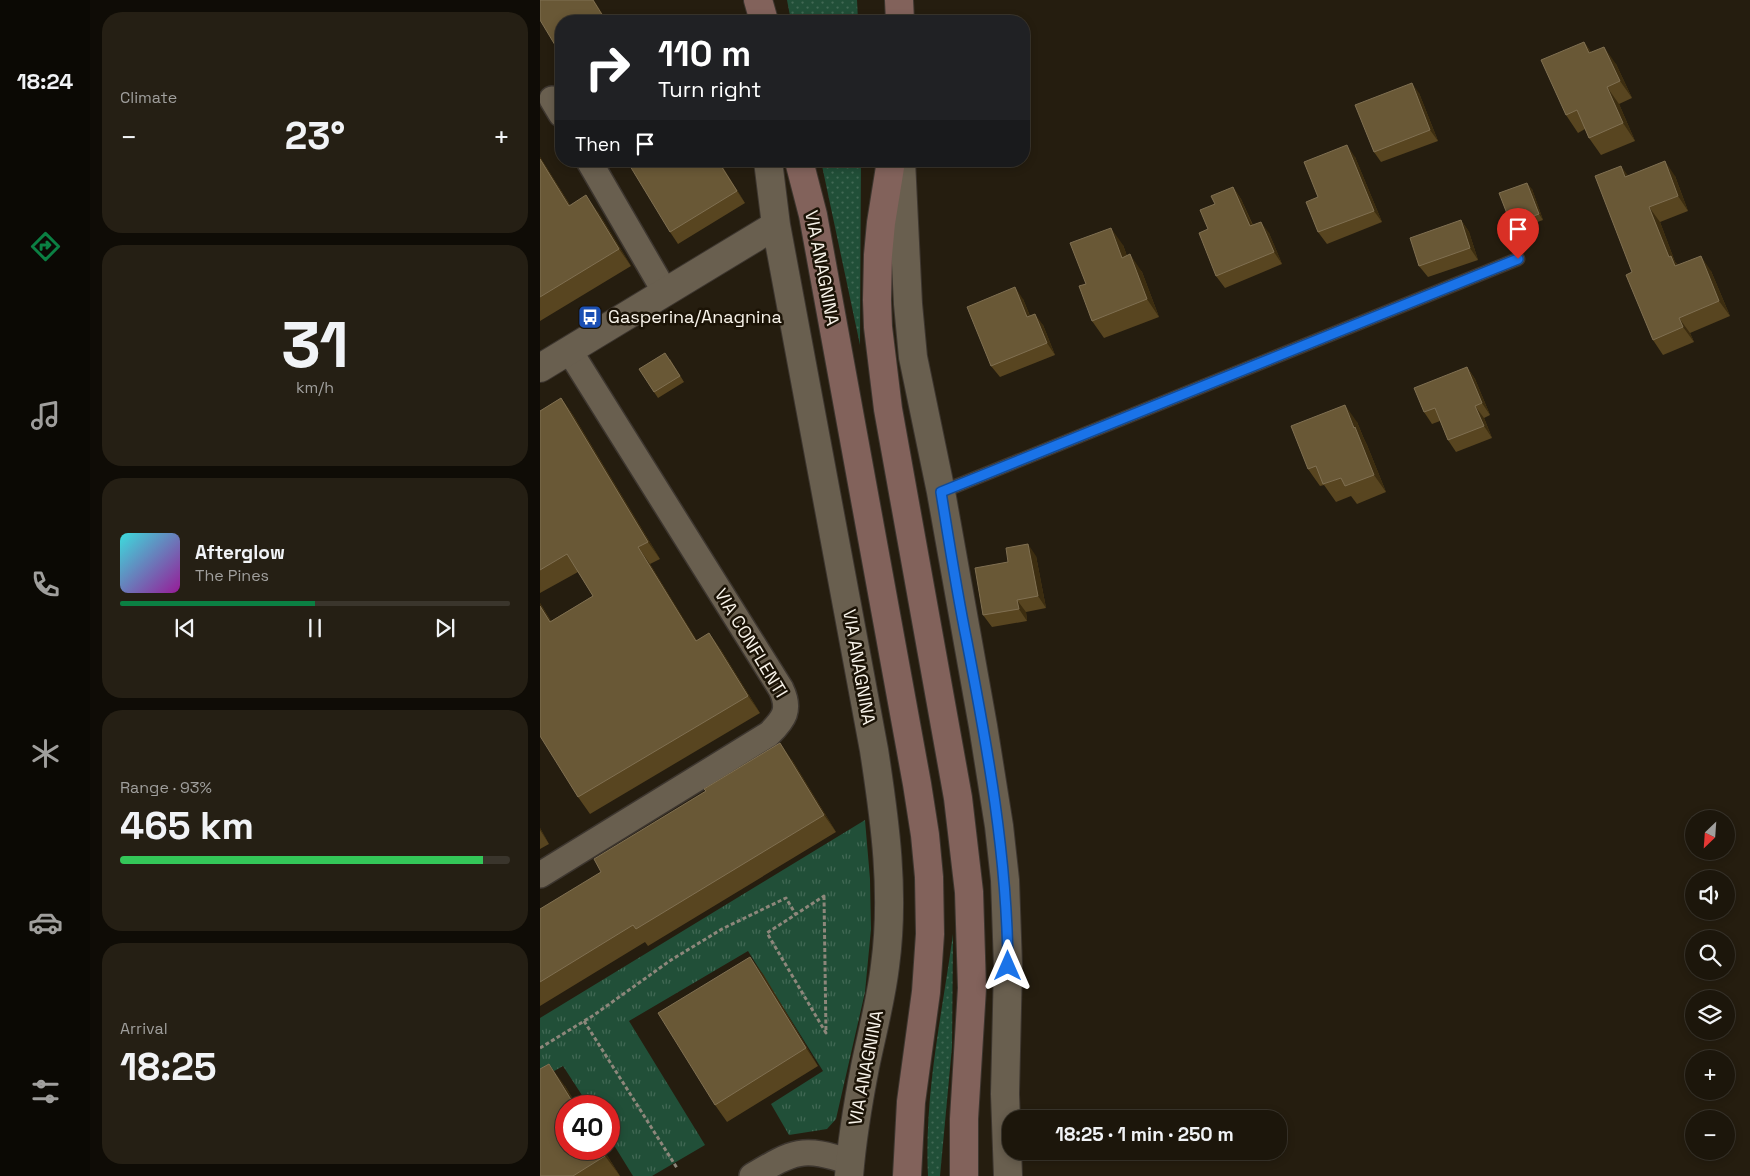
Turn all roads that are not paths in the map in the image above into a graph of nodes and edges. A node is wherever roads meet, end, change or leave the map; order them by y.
1 (899, 0) edge
2 (900, 15) edge
3 (593, 167) edge
4 (769, 167) edge
5 (801, 167) edge
6 (889, 167) edge
7 (901, 167) edge
8 (776, 225) junction
9 (1518, 259) dead end
10 (666, 292) junction
11 (569, 350) junction
12 (540, 368) edge
13 (941, 492) junction
14 (540, 875) edge
15 (850, 1169) edge
16 (752, 1176) edge
17 (907, 1176) edge
18 (964, 1176) edge
19 (1008, 1176) edge

1 - 2 main road
3 - 10 street
4 - 8 street, VIA ANAGNINA
5 - 17 main road, VIA ANAGNINA
6 - 18 main road
7 - 13 street
8 - 10 street
8 - 15 street, VIA ANAGNINA
9 - 13 lane
10 - 11 street
11 - 12 street
11 - 14 street, VIA CONFLENTI
13 - 19 street
15 - 16 street

